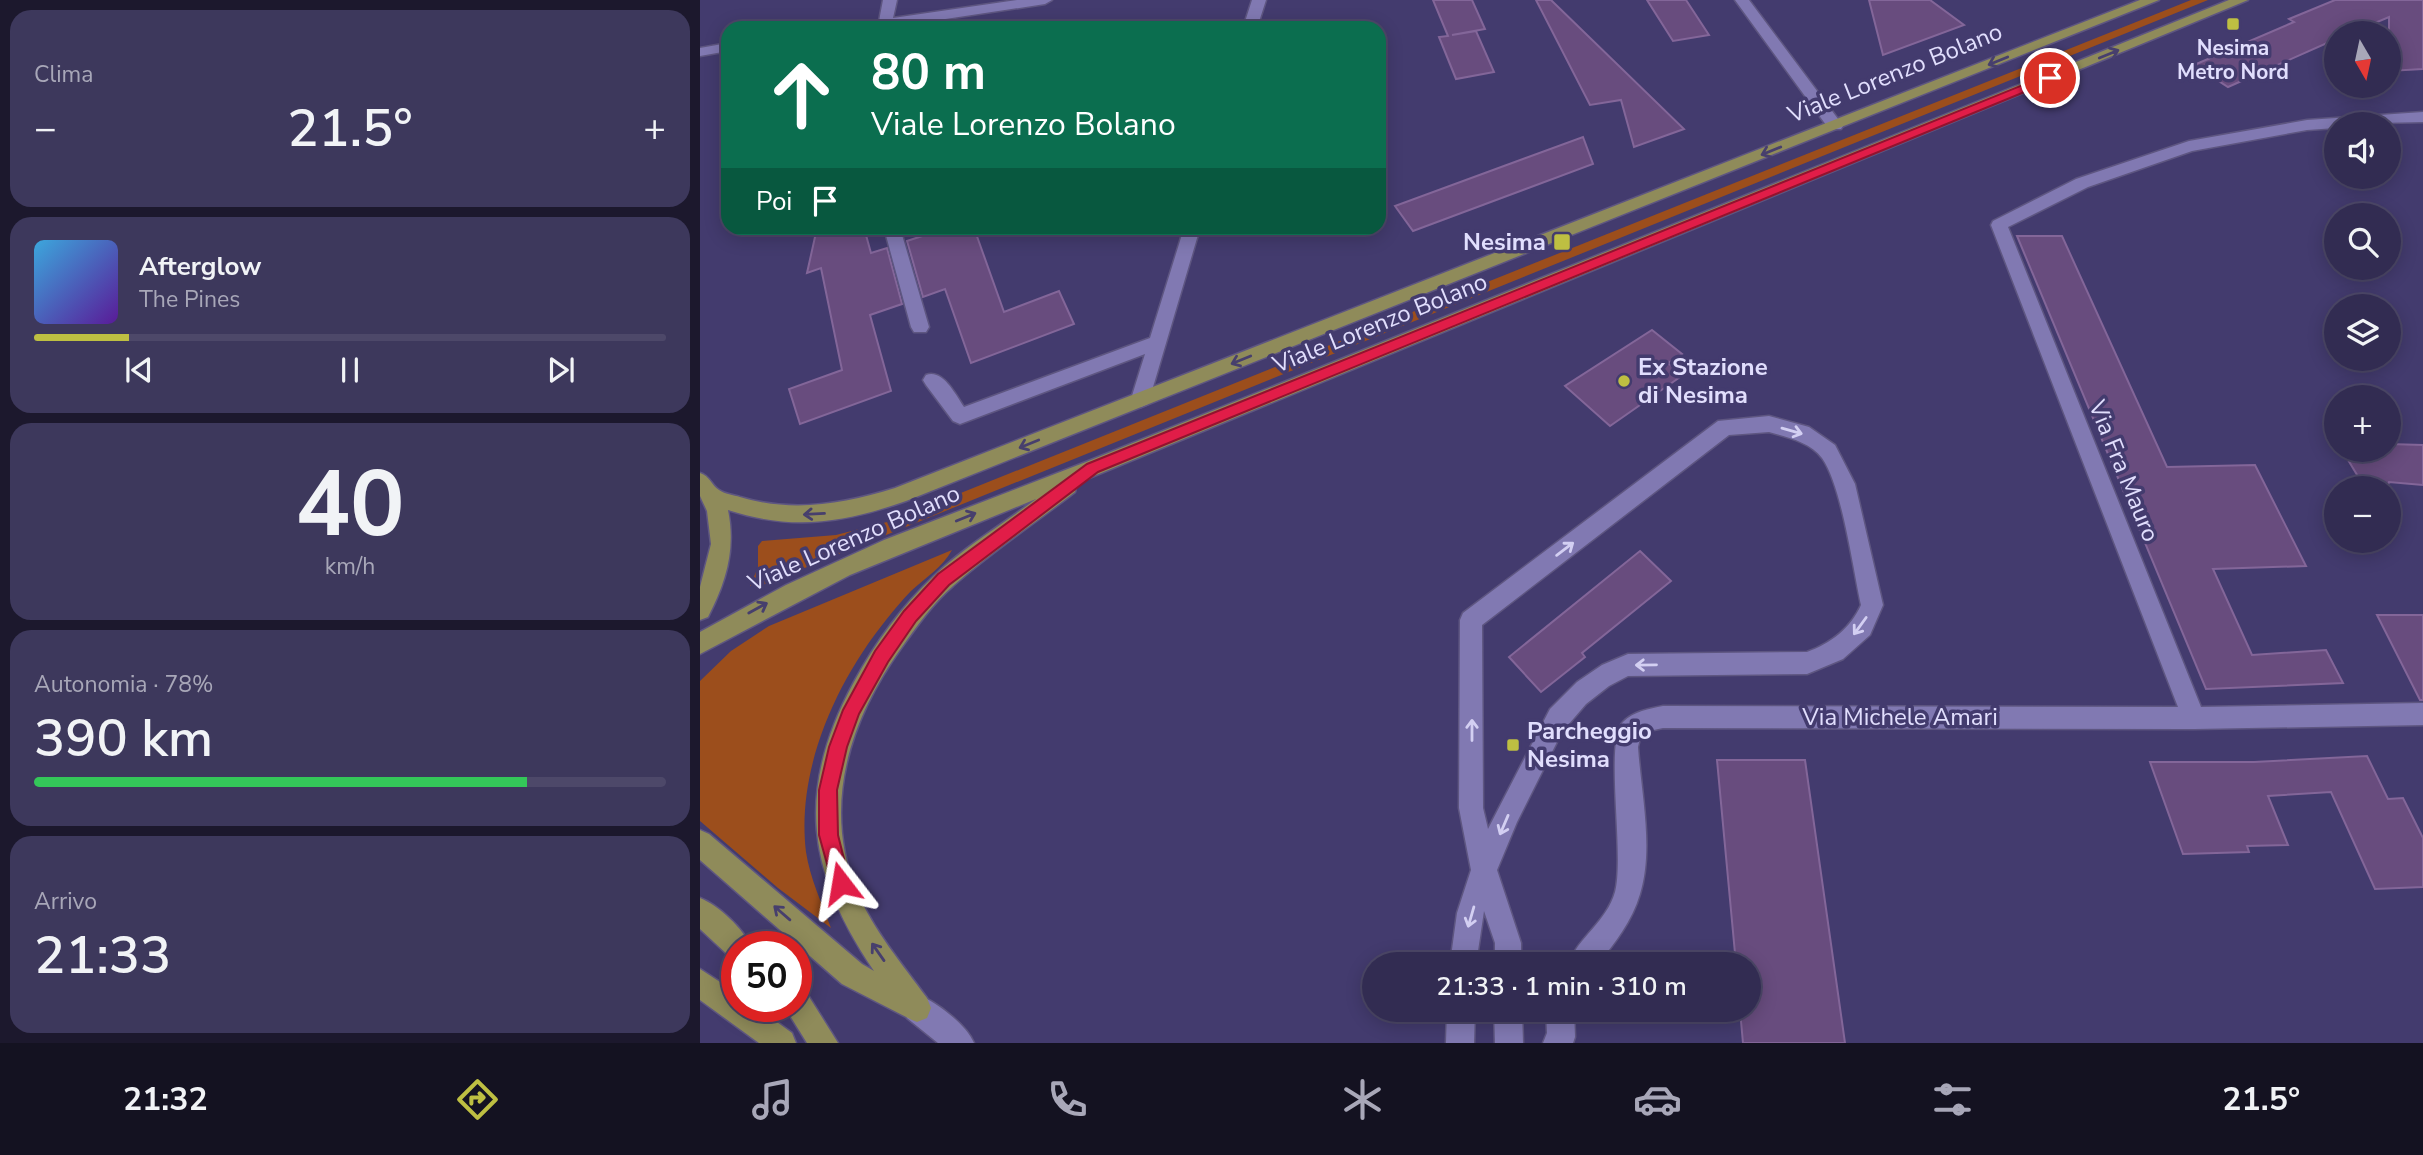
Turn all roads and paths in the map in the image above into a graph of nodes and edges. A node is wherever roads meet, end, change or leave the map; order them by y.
1 (890, 0) edge
2 (1045, 0) edge
3 (1259, 0) edge
4 (1742, 0) edge
5 (2152, 0) edge
6 (2241, 0) edge
7 (886, 21) edge
8 (933, 21) edge
9 (1252, 21) edge
10 (721, 48) edge
11 (700, 51) edge
12 (2423, 117) edge
13 (1835, 126) junction
14 (894, 235) edge
15 (1190, 235) edge
16 (920, 327) dead end
17 (1158, 342) junction
18 (933, 380) dead end
19 (1141, 399) junction
20 (1093, 468) junction
21 (706, 489) edge
22 (700, 610) edge
23 (700, 644) edge
24 (2423, 714) edge
25 (2194, 718) junction
26 (700, 843) edge
27 (1484, 871) junction
28 (700, 911) edge
29 (721, 931) edge
30 (1463, 952) edge
31 (1508, 952) edge
32 (1590, 952) edge
33 (700, 983) edge
34 (917, 1009) junction
35 (810, 1022) edge
36 (1461, 1022) edge
37 (1508, 1022) edge
38 (1560, 1022) edge
39 (782, 1043) edge
40 (824, 1043) edge
41 (960, 1043) edge
42 (1460, 1043) edge
43 (1508, 1043) edge
44 (1557, 1043) edge

1 - 7 street
2 - 8 street
3 - 9 street
4 - 13 street
5 -> 13 main road, Viale Lorenzo Bolano
20 -> 6 main road, Viale Lorenzo Bolano
10 - 11 street
12 - 25 street, Via Fra Mauro
13 -> 19 main road, Viale Lorenzo Bolano
14 - 16 street
15 - 17 street
17 - 18 street
17 - 19 street
19 -> 21 main road, Viale Lorenzo Bolano
23 -> 20 main road, Viale Lorenzo Bolano
34 -> 20 main road
21 - 22 main road
24 - 25 street, Via Michele Amari
25 - 32 street, Via Michele Amari
34 -> 26 main road
27 -> 27 street
27 -> 30 street
27 - 31 street
28 - 29 main road
33 - 39 main road
34 - 41 street
35 - 40 main road
36 - 42 street
37 - 43 street
38 - 44 street

